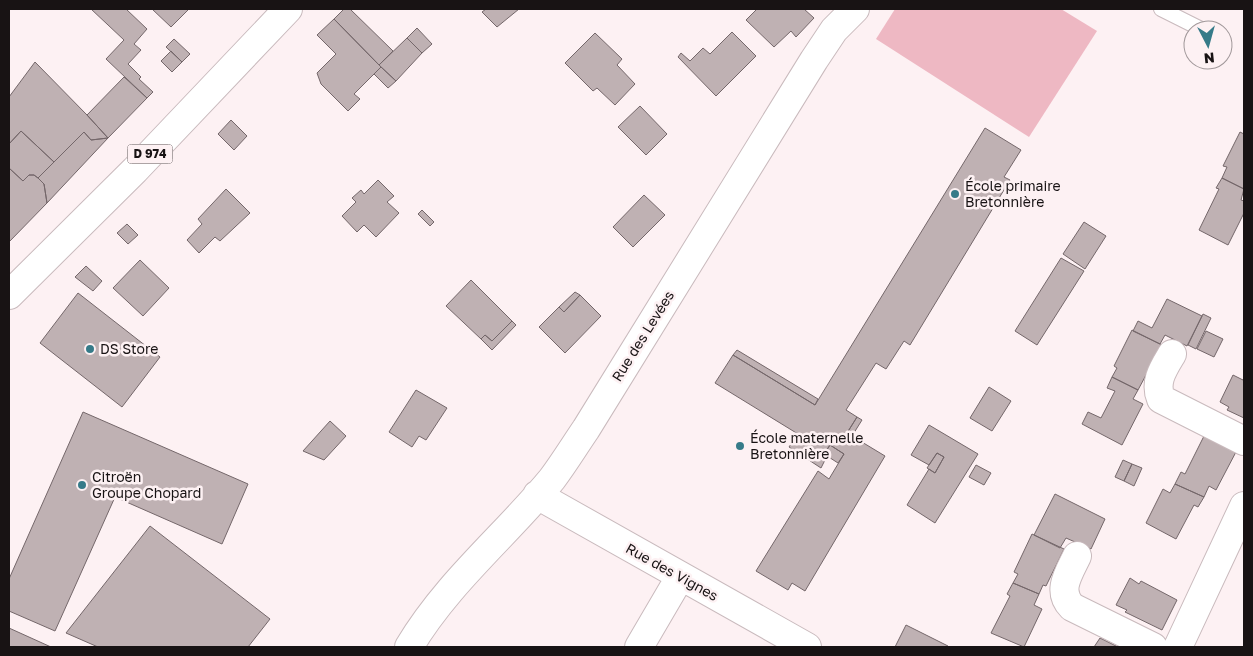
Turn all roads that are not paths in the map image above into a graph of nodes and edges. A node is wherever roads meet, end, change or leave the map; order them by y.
1 (288, 9) edge
2 (855, 9) edge
3 (1162, 9) edge
4 (1183, 20) edge
5 (9, 295) edge
6 (1172, 354) dead end
7 (1244, 441) edge
8 (537, 496) junction
9 (1244, 506) edge
10 (1077, 556) dead end
11 (680, 577) junction
12 (409, 647) edge
13 (639, 647) edge
14 (807, 647) edge
15 (1153, 647) edge
16 (1178, 647) edge

1 - 5 street, D 974
2 - 8 street, Rue des Levées
3 - 4 lane
6 - 7 street
8 - 11 street, Rue des Vignes
8 - 12 street, Rue des Levées
9 - 16 street
10 - 15 street
11 - 13 street
11 - 14 street, Rue des Vignes

